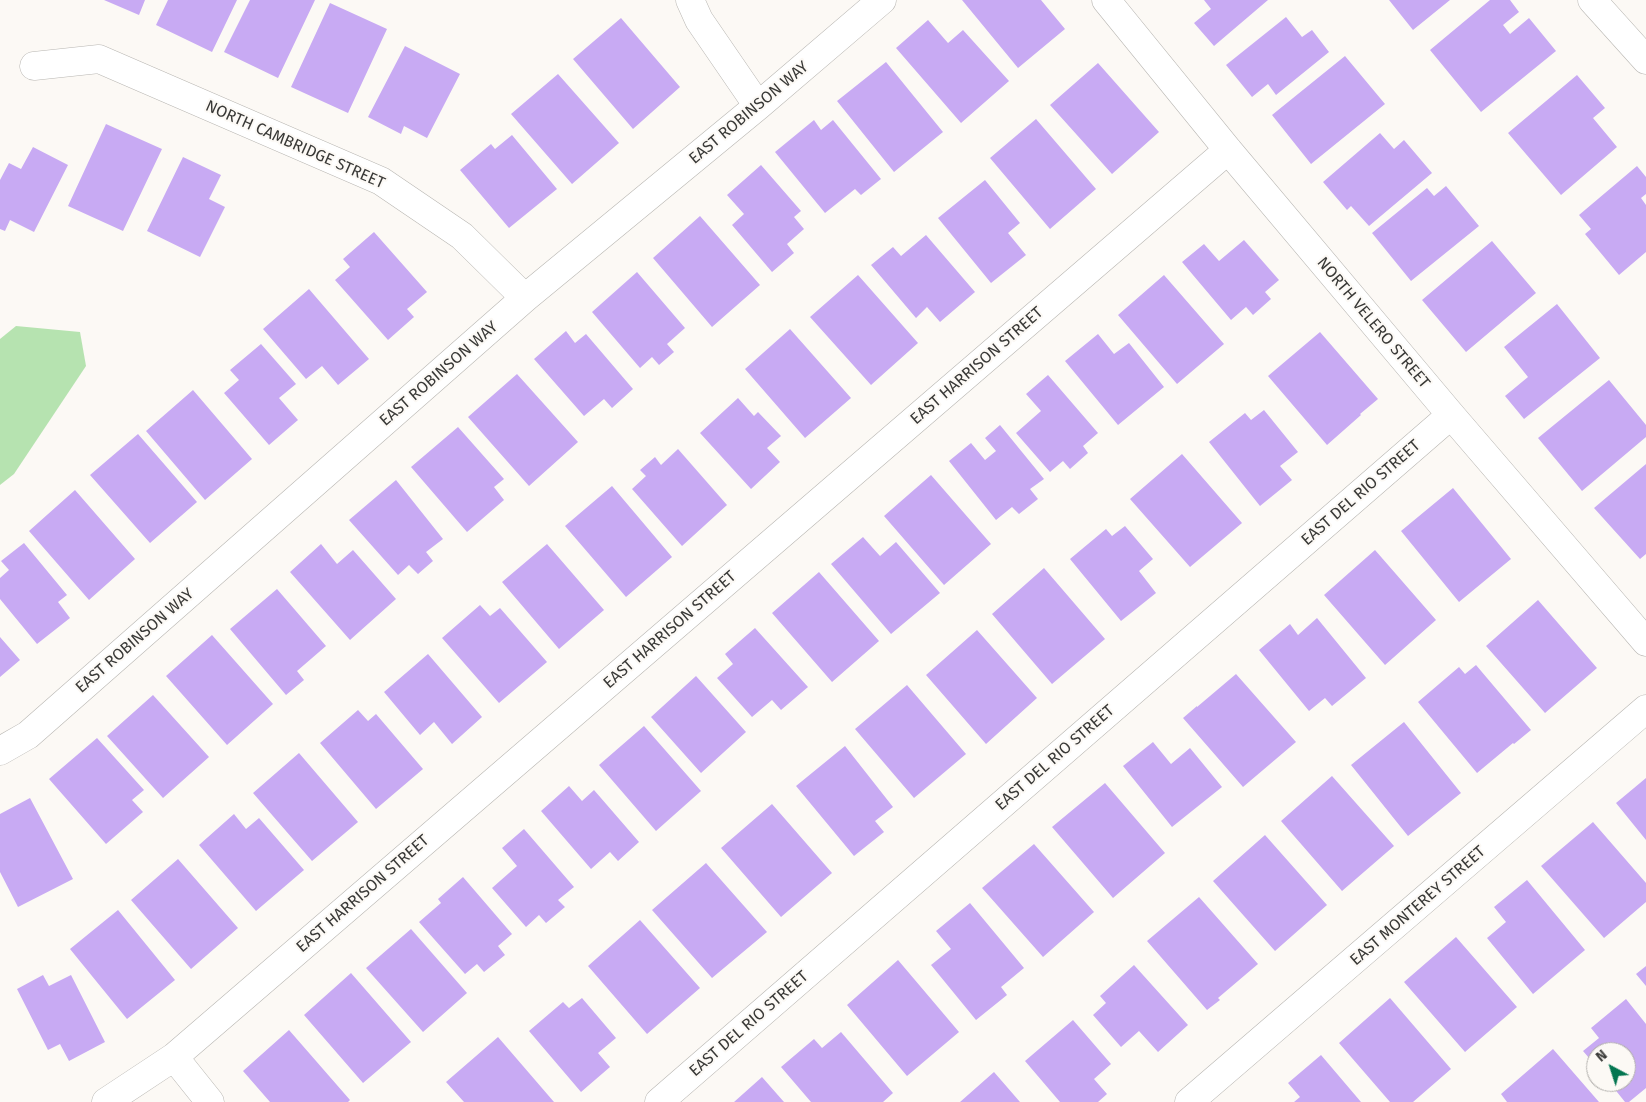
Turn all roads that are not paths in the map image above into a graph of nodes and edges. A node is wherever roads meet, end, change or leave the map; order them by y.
1 (690, 0) edge
2 (882, 0) edge
3 (1106, 0) edge
4 (1593, 0) edge
5 (1646, 60) edge
6 (34, 66) dead end
7 (758, 106) junction
8 (1228, 150) junction
9 (525, 298) junction
10 (1450, 415) junction
11 (1646, 642) edge
12 (1646, 709) edge
13 (0, 750) edge
14 (174, 1057) junction
15 (106, 1102) edge
16 (210, 1102) edge
17 (659, 1102) edge
18 (1189, 1102) edge

1 - 7 street
2 - 7 street, EAST ROBINSON WAY
3 - 8 street, NORTH VELERO STREET
4 - 5 street
6 - 9 street, NORTH CAMBRIDGE STREET
7 - 9 street, EAST ROBINSON WAY
8 - 10 street, NORTH VELERO STREET
8 - 14 street, EAST HARRISON STREET
9 - 13 street, EAST ROBINSON WAY
10 - 11 street, NORTH VELERO STREET
10 - 17 street, EAST DEL RIO STREET
12 - 18 street, EAST MONTEREY STREET
14 - 15 street, EAST HARRISON STREET
14 - 16 street

